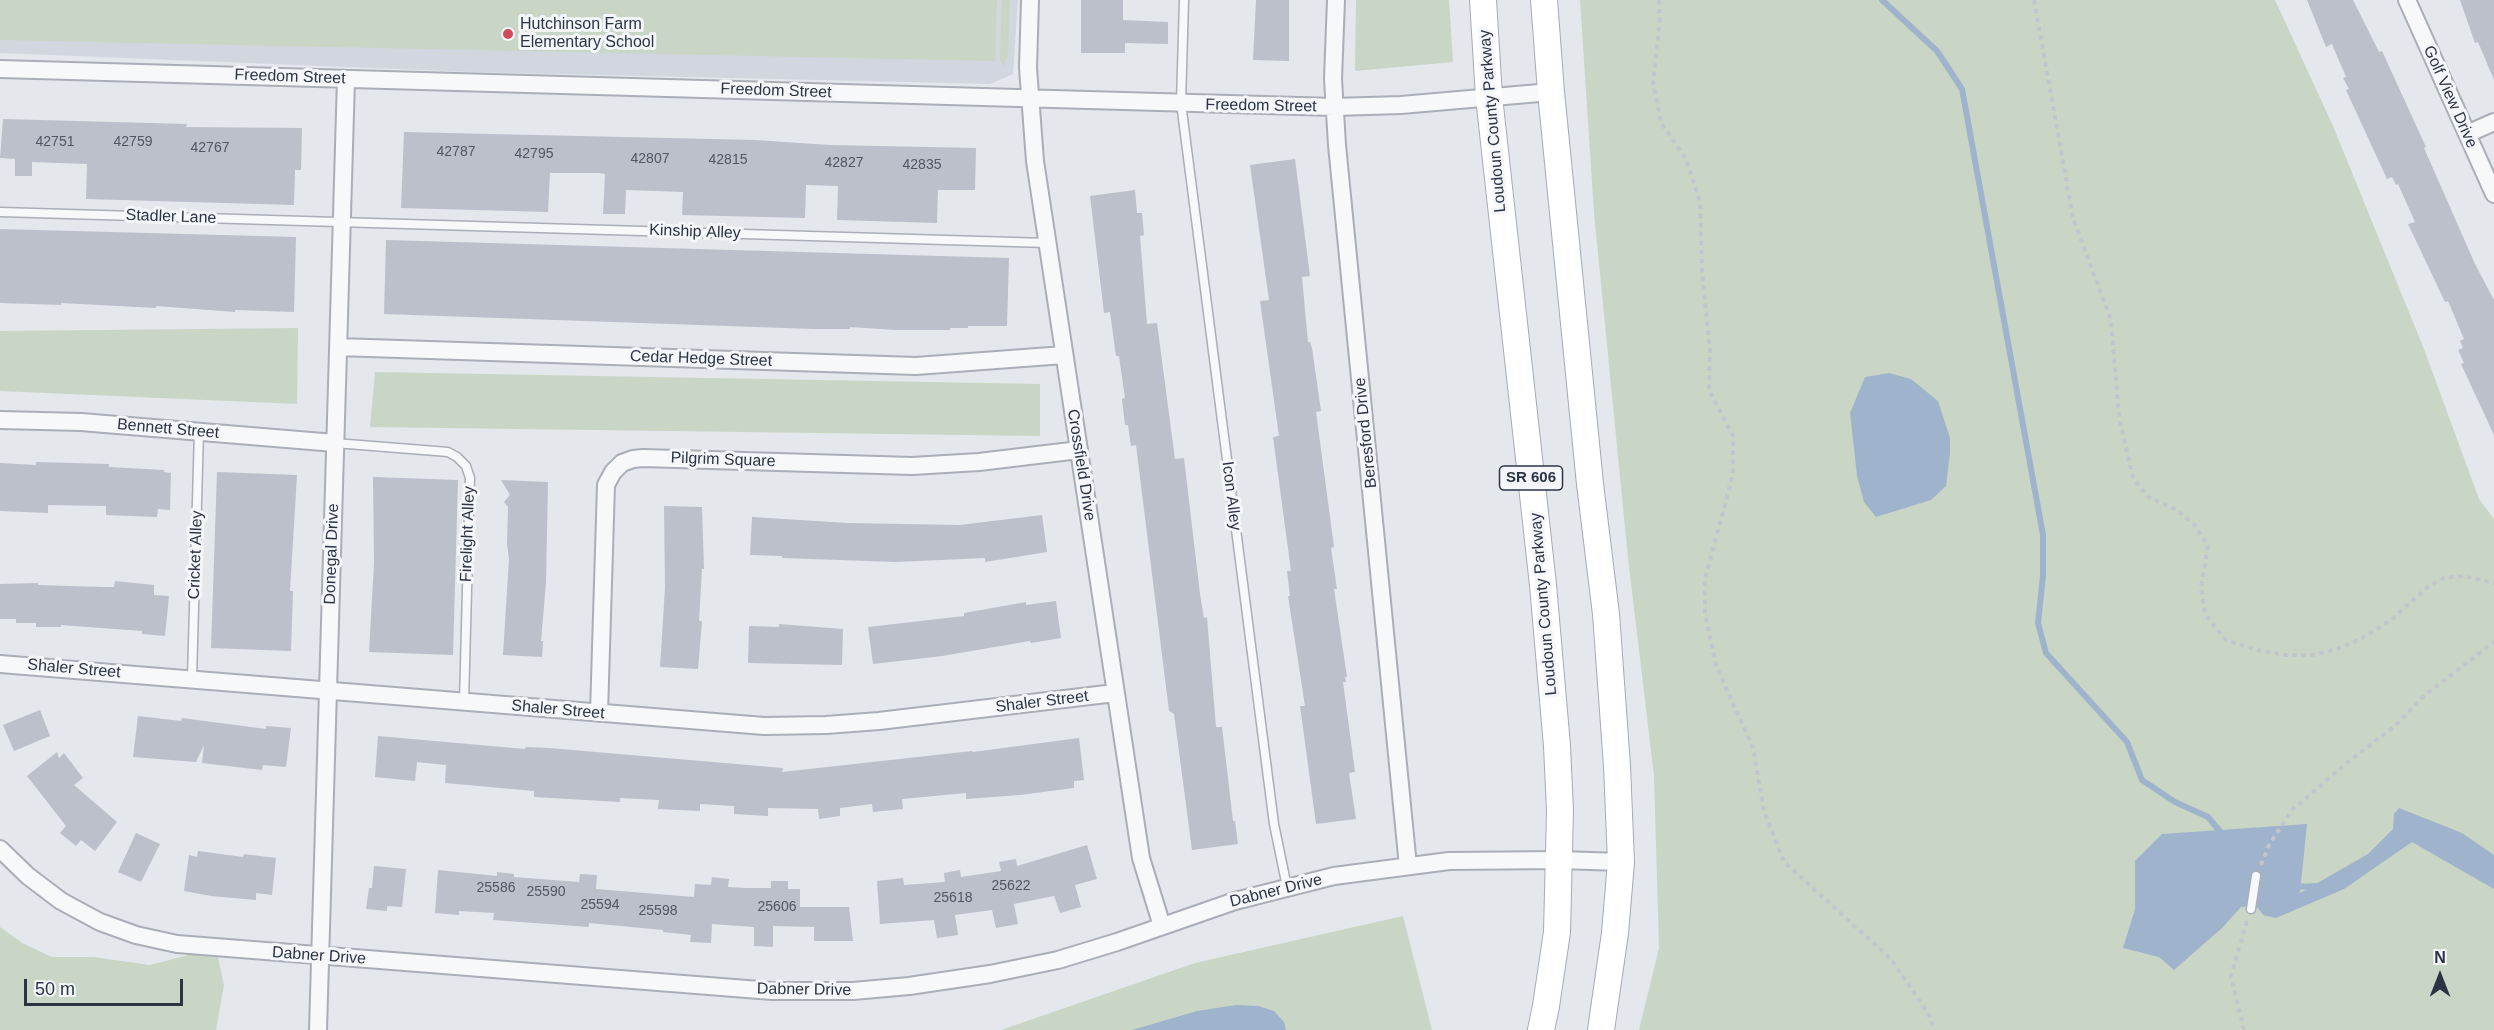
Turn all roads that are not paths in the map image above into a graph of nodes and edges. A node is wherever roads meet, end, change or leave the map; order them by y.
1 (1030, 0) edge
2 (1184, 0) edge
3 (1336, 0) edge
4 (1483, 0) edge
5 (1544, 0) edge
6 (2407, 0) edge
7 (0, 69) edge
8 (346, 79) junction
9 (1551, 92) junction
10 (1489, 98) junction
11 (1029, 99) junction
12 (1180, 104) junction
13 (1334, 107) junction
14 (2494, 122) edge
15 (2467, 134) junction
16 (2494, 194) edge
17 (0, 212) edge
18 (342, 222) junction
19 (1047, 243) junction
20 (338, 347) junction
21 (1064, 355) junction
22 (0, 420) edge
23 (199, 431) junction
24 (335, 443) junction
25 (1079, 450) junction
26 (0, 664) edge
27 (192, 678) junction
28 (328, 690) junction
29 (1115, 693) junction
30 (464, 702) junction
31 (599, 713) junction
32 (0, 849) edge
33 (1560, 860) junction
34 (1621, 862) junction
35 (1408, 866) junction
36 (2256, 876) road end
37 (1287, 887) junction
38 (2251, 909) road end
39 (1161, 926) junction
40 (320, 956) junction
41 (318, 1030) edge
42 (1541, 1030) edge
43 (1601, 1030) edge

1 - 11 street, Crossfield Drive
2 - 12 lane, Icon Alley
3 - 13 street, Beresford Drive
4 - 10 main road, Loudoun County Parkway / SR 606
5 - 9 main road
6 - 15 street, Golf View Drive
7 - 8 street, Freedom Street
8 - 11 street, Freedom Street
8 - 18 street, Donegal Drive
9 - 10 street, Freedom Street
9 - 34 main road
10 - 13 street, Freedom Street
10 - 33 main road, Loudoun County Parkway / SR 606
11 - 12 street, Freedom Street
11 - 19 street, Crossfield Drive
12 - 13 street, Freedom Street
12 - 37 lane, Icon Alley
13 - 35 street, Beresford Drive
14 - 15 street
15 - 16 street, Golf View Drive
17 - 18 lane, Stadler Lane
18 - 19 lane, Kinship Alley
18 - 20 street, Donegal Drive
19 - 21 street, Crossfield Drive
20 - 21 street, Cedar Hedge Street
20 - 24 street, Donegal Drive
21 - 25 street, Crossfield Drive
22 - 23 street, Bennett Street
23 - 24 street, Bennett Street
23 - 27 lane, Cricket Alley
24 - 28 street, Donegal Drive
24 - 30 lane, Firelight Alley
25 - 29 street, Crossfield Drive
25 - 31 street, Pilgrim Square
26 - 27 street, Shaler Street
27 - 28 street, Shaler Street
28 - 30 street, Shaler Street
28 - 40 street, Donegal Drive
29 - 31 street, Shaler Street
29 - 39 street, Crossfield Drive
30 - 31 street, Shaler Street
32 - 40 street, Dabner Drive
33 - 34 street, Dabner Drive
33 - 35 street, Dabner Drive
33 - 42 main road, Loudoun County Parkway / SR 606
34 - 43 main road
35 - 37 street, Dabner Drive
36 - 38 lane
37 - 39 street, Dabner Drive
39 - 40 street, Dabner Drive
40 - 41 street, Donegal Drive

